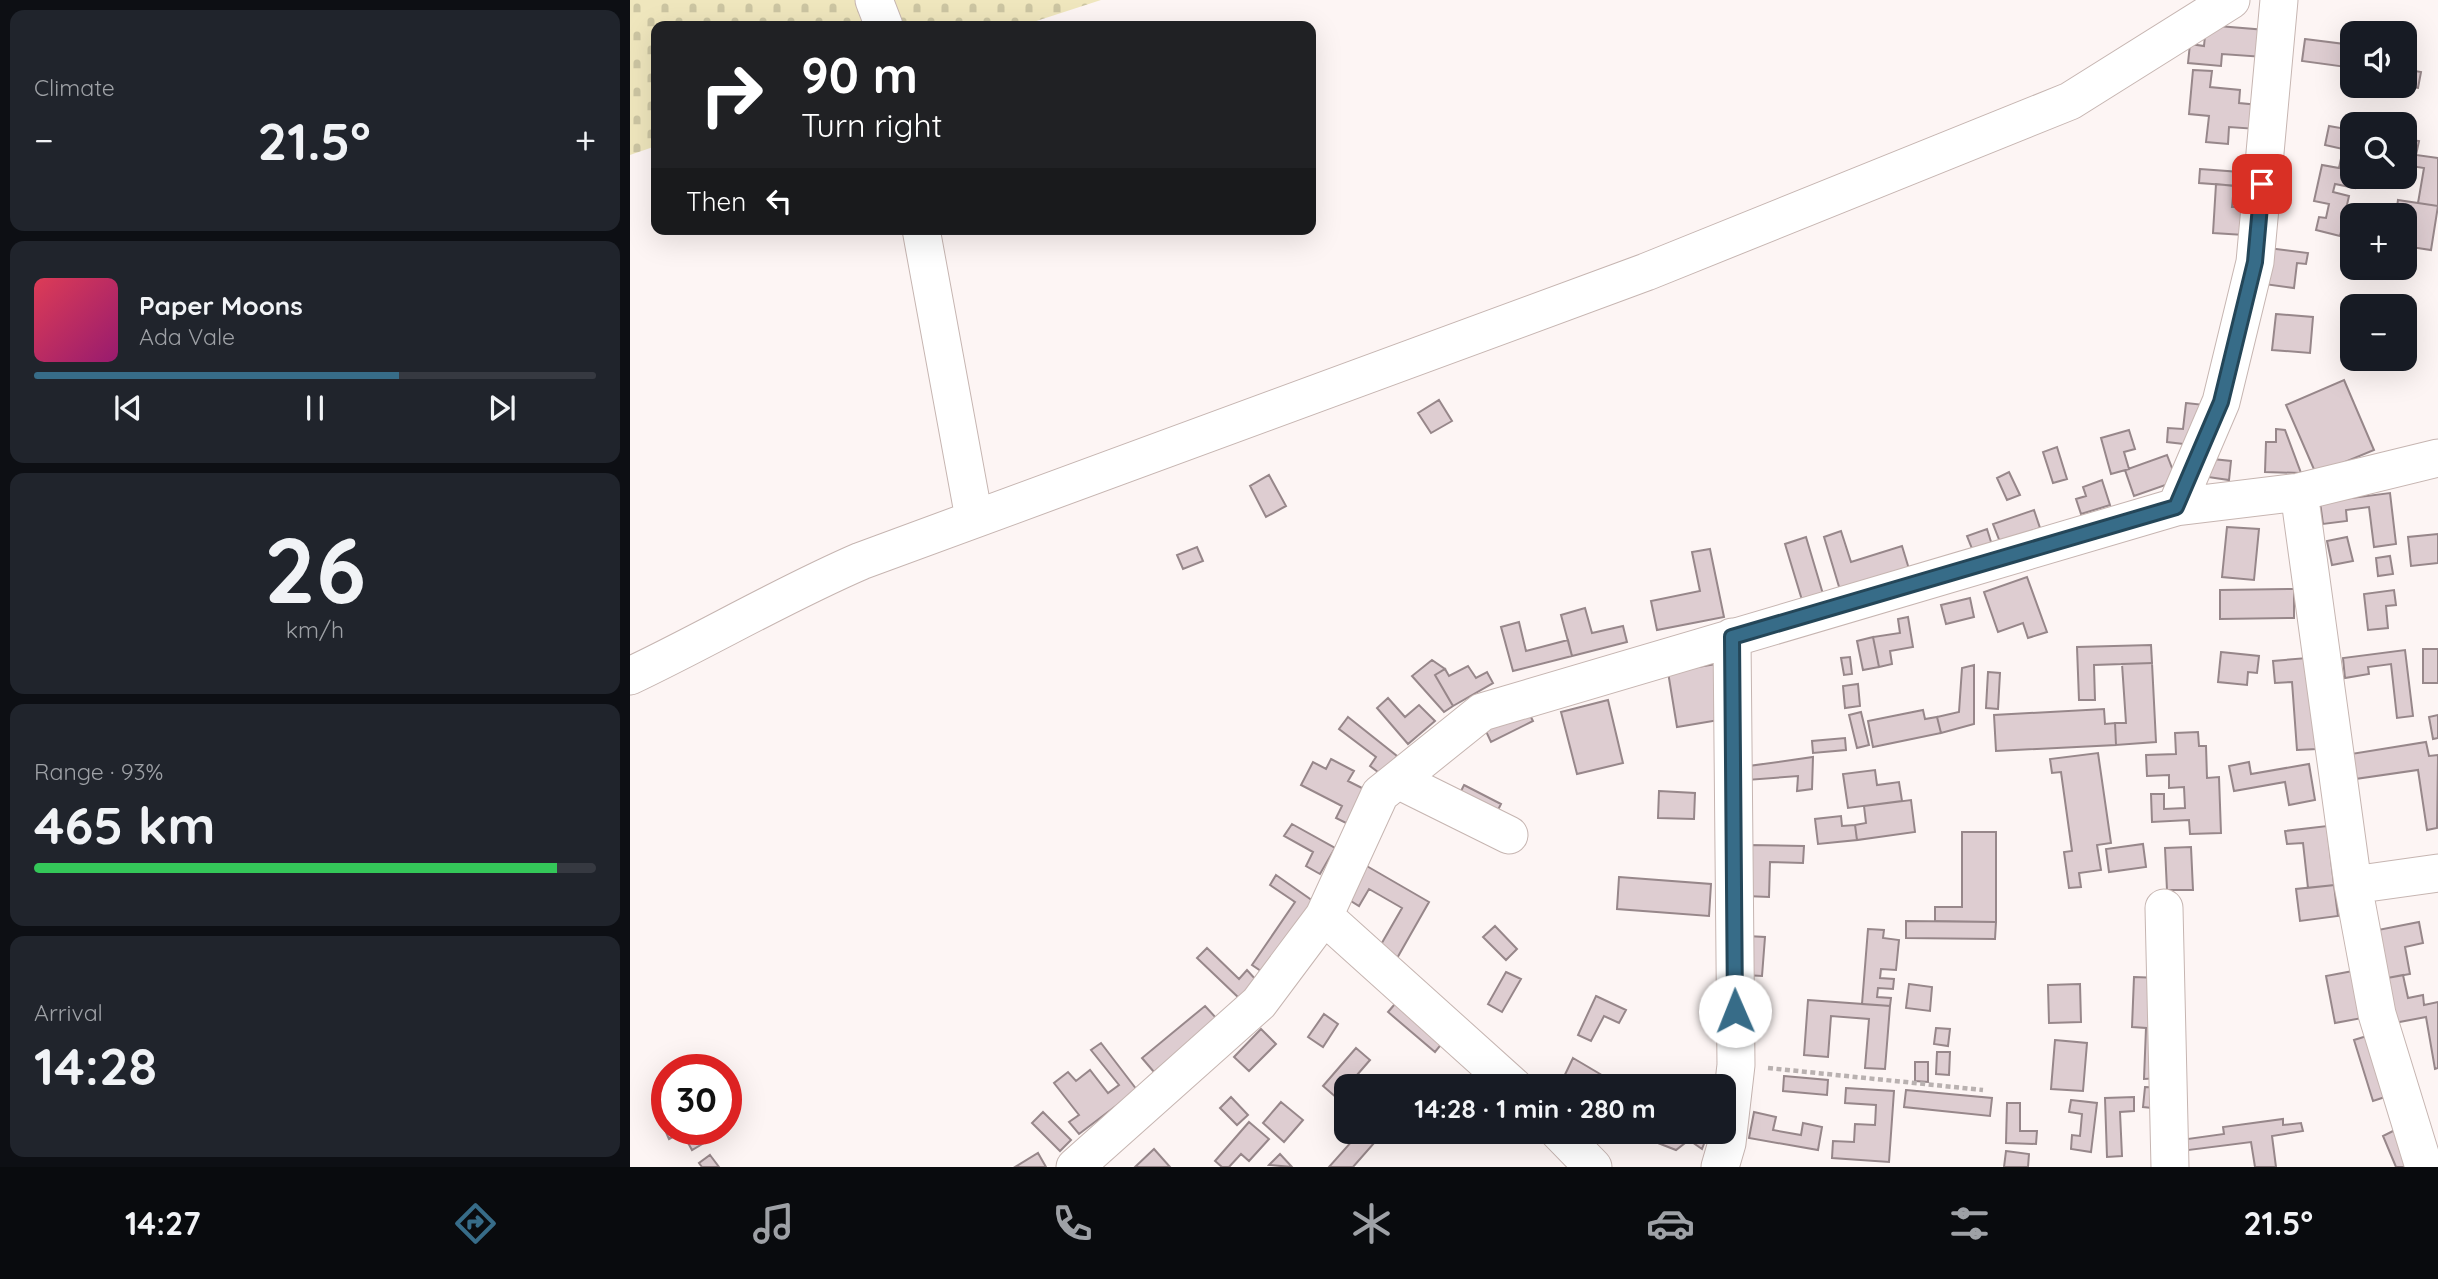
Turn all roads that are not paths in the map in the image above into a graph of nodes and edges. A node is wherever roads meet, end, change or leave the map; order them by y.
1 (874, 0) edge
2 (2231, 0) edge
3 (2279, 0) edge
4 (882, 21) edge
5 (922, 235) edge
6 (2438, 458) edge
7 (2299, 492) junction
8 (2176, 507) junction
9 (974, 518) junction
10 (1732, 637) junction
11 (630, 676) edge
12 (1398, 780) junction
13 (1509, 835) dead end
14 (2438, 873) edge
15 (2353, 885) junction
16 (2164, 908) dead end
17 (1324, 916) junction
18 (1500, 1074) edge
19 (1571, 1144) edge
20 (1074, 1167) edge
21 (1593, 1167) edge
22 (1720, 1167) edge
23 (2171, 1167) edge
24 (2424, 1167) edge

1 - 4 street
2 - 9 street
3 - 8 street
5 - 9 street
6 - 7 street
7 - 8 street
7 - 15 street
8 - 10 street
9 - 11 street
10 - 12 street
10 - 22 street
12 - 13 street
12 - 17 street
14 - 15 street
15 - 24 street
16 - 23 street
17 - 18 street
17 - 20 street
19 - 21 street

